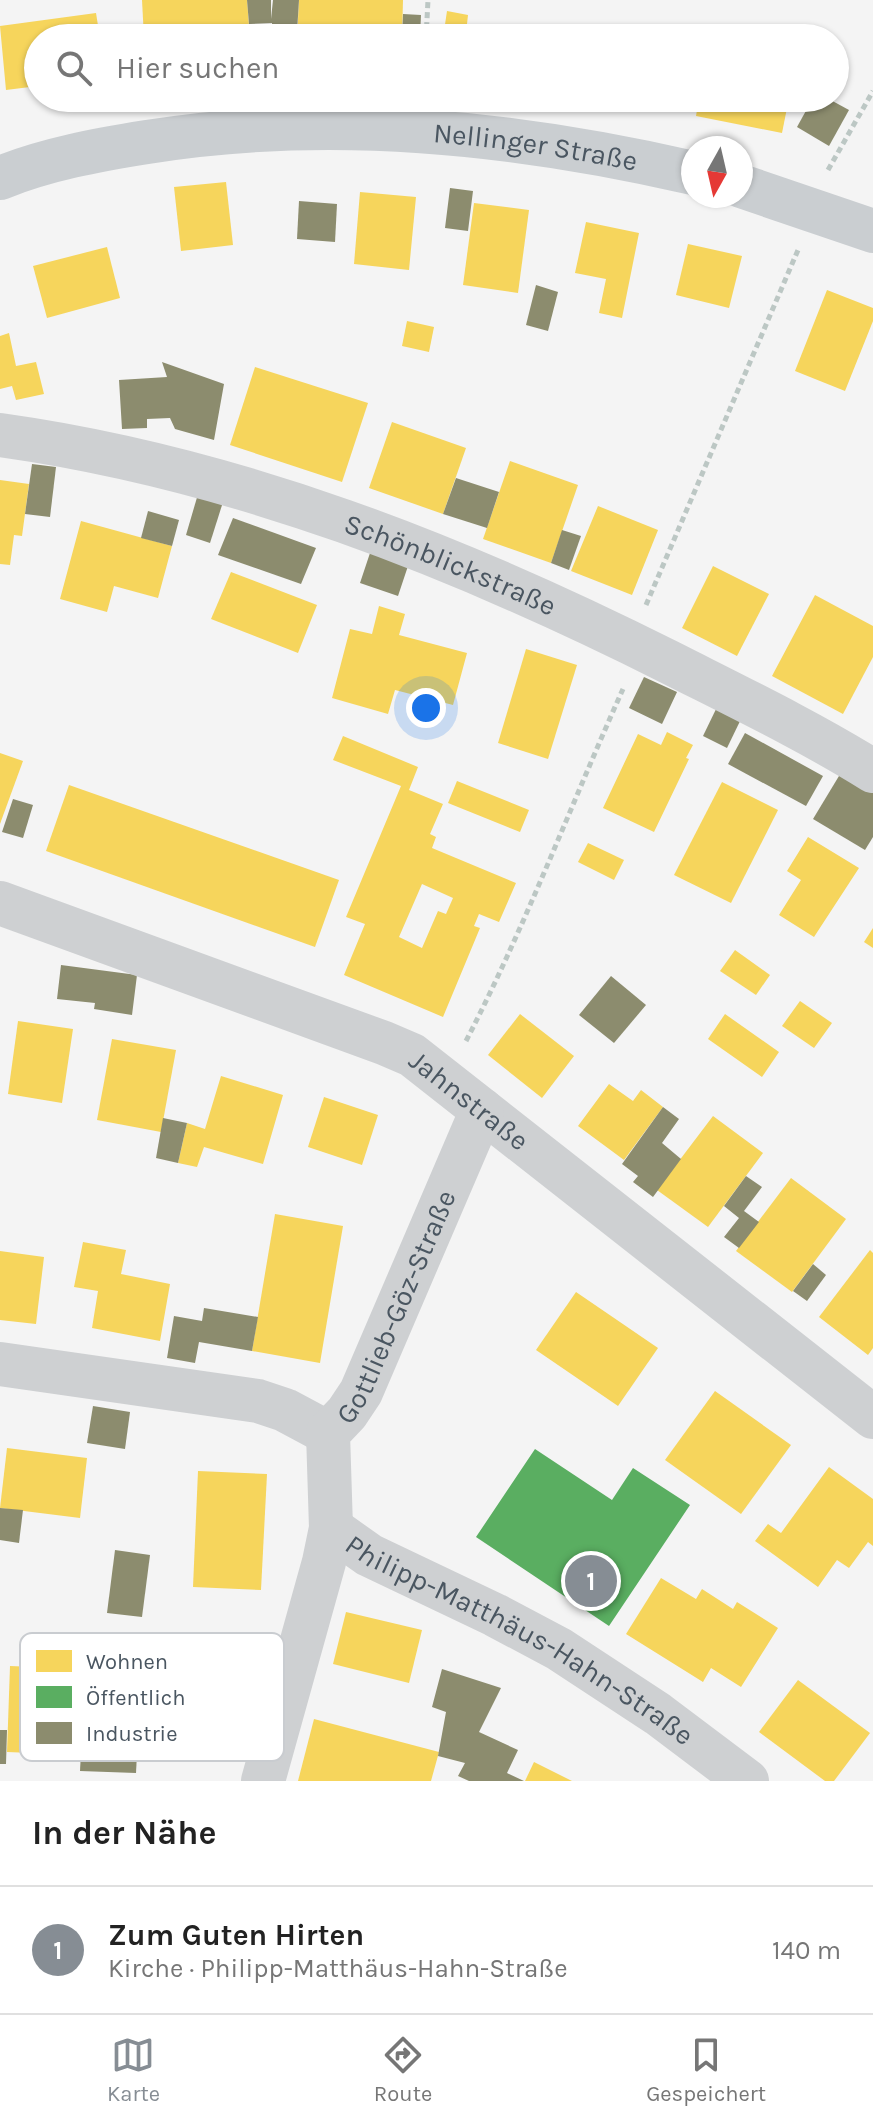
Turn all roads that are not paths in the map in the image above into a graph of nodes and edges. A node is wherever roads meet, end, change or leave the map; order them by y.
1 (681, 170) edge
2 (0, 178) edge
3 (753, 190) edge
4 (873, 231) edge
5 (0, 435) edge
6 (873, 771) edge
7 (0, 903) edge
8 (482, 1110) junction
9 (0, 1364) edge
10 (873, 1417) edge
11 (328, 1433) junction
12 (331, 1528) junction
13 (284, 1707) edge
14 (269, 1761) edge
15 (263, 1781) edge
16 (747, 1781) edge

1 - 2 main road, Nellinger Straße
3 - 4 main road
5 - 6 street, Schönblickstraße
7 - 8 street, Jahnstraße
8 - 10 street, Jahnstraße
8 - 11 street, Gottlieb-Göz-Straße
9 - 11 street
11 - 12 street, Gottlieb-Göz-Straße
12 - 13 street, Gottlieb-Göz-Straße
12 - 16 street, Philipp-Matthäus-Hahn-Straße
14 - 15 street, Gottlieb-Göz-Straße

